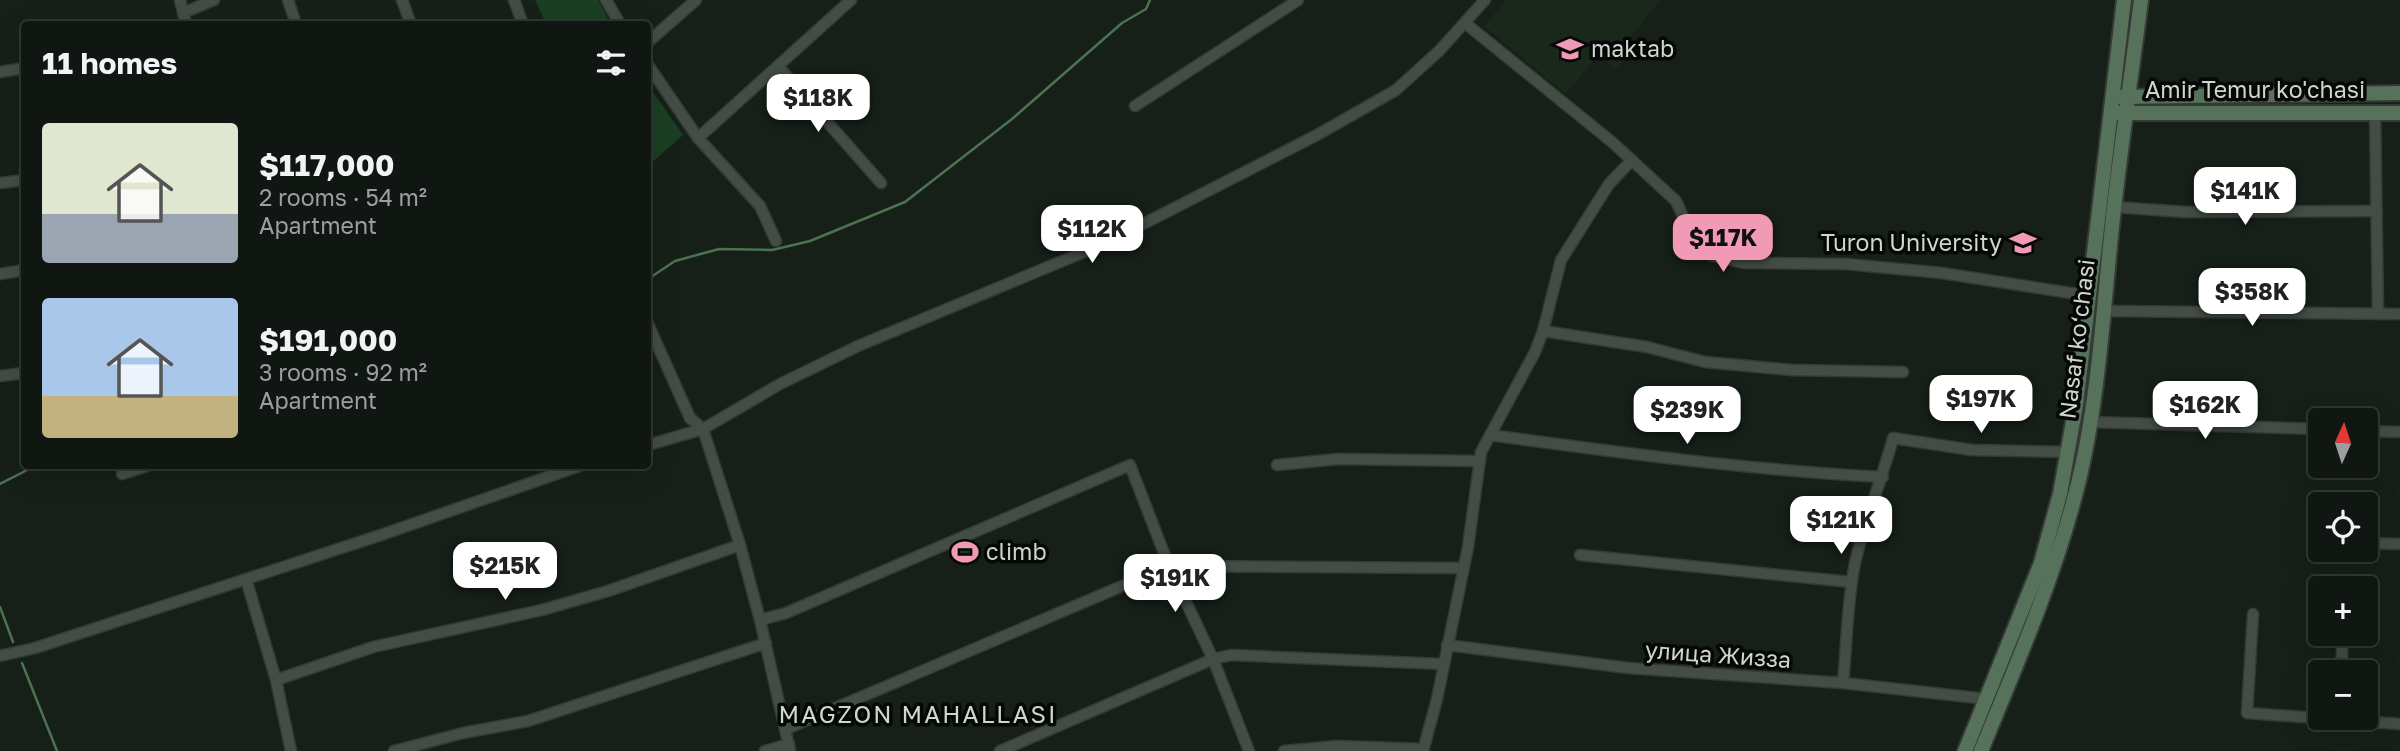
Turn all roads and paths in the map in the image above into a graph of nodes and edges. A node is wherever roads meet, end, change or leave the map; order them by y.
1 (180, 0) edge
2 (214, 0) edge
3 (288, 0) edge
4 (402, 0) edge
5 (514, 0) edge
6 (606, 0) edge
7 (696, 0) edge
8 (850, 0) edge
9 (1298, 0) edge
10 (1485, 0) edge
11 (2124, 0) edge
12 (2141, 0) edge
13 (184, 13) junction
14 (185, 21) edge
15 (295, 21) edge
16 (410, 21) edge
17 (522, 21) edge
18 (618, 21) edge
19 (1465, 23) junction
20 (651, 39) edge
21 (778, 66) junction
22 (21, 68) edge
23 (651, 69) edge
24 (0, 72) edge
25 (2400, 93) edge
26 (2112, 96) junction
27 (2129, 97) junction
28 (1135, 106) dead end
29 (2375, 112) junction
30 (2110, 113) junction
31 (2400, 113) edge
32 (2126, 114) junction
33 (698, 138) junction
34 (1632, 160) junction
35 (21, 180) edge
36 (0, 183) edge
37 (881, 183) dead end
38 (2114, 207) junction
39 (2376, 211) junction
40 (776, 241) dead end
41 (21, 270) edge
42 (0, 274) edge
43 (2090, 296) junction
44 (2104, 311) junction
45 (2378, 314) junction
46 (2400, 314) edge
47 (1543, 331) junction
48 (651, 334) edge
49 (1903, 372) dead end
50 (21, 373) edge
51 (0, 376) edge
52 (2090, 422) junction
53 (703, 429) junction
54 (2308, 429) edge
55 (2378, 431) edge
56 (2400, 432) edge
57 (1490, 435) junction
58 (651, 444) edge
59 (2068, 452) junction
60 (1480, 461) junction
61 (1277, 466) dead end
62 (138, 469) edge
63 (570, 469) edge
64 (122, 474) dead end
65 (1883, 477) junction
66 (2378, 543) edge
67 (2400, 544) edge
68 (740, 545) junction
69 (1580, 555) dead end
70 (1169, 566) junction
71 (1464, 568) junction
72 (246, 579) junction
73 (1851, 582) junction
74 (2253, 614) dead end
75 (761, 620) junction
76 (766, 643) junction
77 (1447, 645) junction
78 (0, 656) edge
79 (1213, 659) junction
80 (1443, 664) junction
81 (276, 680) junction
82 (1843, 683) junction
83 (1987, 699) junction
84 (2308, 717) edge
85 (2378, 722) edge
86 (2400, 724) edge
87 (786, 729) junction
88 (790, 747) edge
89 (1424, 750) edge
90 (291, 751) edge
91 (394, 751) edge
92 (765, 751) edge
93 (1000, 751) edge
94 (1249, 751) edge
95 (1284, 751) edge
96 (1965, 751) edge
97 (1981, 751) edge

1 - 13 street
2 - 13 street
3 - 15 street
4 - 16 street
5 - 17 street
6 - 18 street
7 - 20 street
8 - 21 street
9 - 28 street
10 - 19 street
11 - 26 main road, Nasaf ko‘chasi
12 - 27 main road, Nasaf ko‘chasi
13 - 14 street
19 - 34 street
19 - 53 street
21 - 33 street
21 - 37 street
22 - 24 street
23 - 33 street
25 - 27 main road, Amir Temur ko'chasi
26 - 27 main road, Amir Temur ko'chasi
26 - 30 main road, Nasaf ko‘chasi
27 - 32 main road, Nasaf ko‘chasi
29 - 31 main road, Amir Temur ko'chasi
29 - 32 main road, Amir Temur ko'chasi
29 - 39 street
30 - 32 main road, Amir Temur ko'chasi
30 - 43 main road, Nasaf ko‘chasi
32 - 38 main road, Nasaf ko‘chasi
33 - 40 street
34 - 43 street
34 - 47 street
35 - 36 street
38 - 39 street
38 - 44 main road, Nasaf ko‘chasi
39 - 45 street
41 - 42 street
43 - 59 main road, Nasaf ko‘chasi
44 - 45 street
44 - 52 main road, Nasaf ko‘chasi
45 - 46 street
47 - 49 street
47 - 57 street
48 - 53 street
50 - 51 street
52 - 54 street
52 - 97 main road, Nasaf ko‘chasi
53 - 58 street
53 - 68 street
55 - 56 street
57 - 60 street
57 - 65 street
59 - 65 street
59 - 83 main road, Nasaf ko‘chasi
60 - 61 street
60 - 71 street
62 - 64 street
63 - 72 street
65 - 73 street
66 - 67 street
68 - 75 street
68 - 81 street
69 - 73 street
70 - 71 street
70 - 75 street
70 - 79 street
70 - 87 street
71 - 77 street
72 - 78 street
72 - 81 street
73 - 82 street
74 - 84 street
75 - 76 street
76 - 87 street
76 - 91 street
77 - 80 street
77 - 82 street, улица Жизза
79 - 80 street
79 - 93 street
79 - 94 street
80 - 89 street
81 - 90 street
82 - 83 street, улица Жизза
83 - 96 main road, Nasaf ko‘chasi
85 - 86 street
87 - 88 street
88 - 92 street
89 - 95 street

